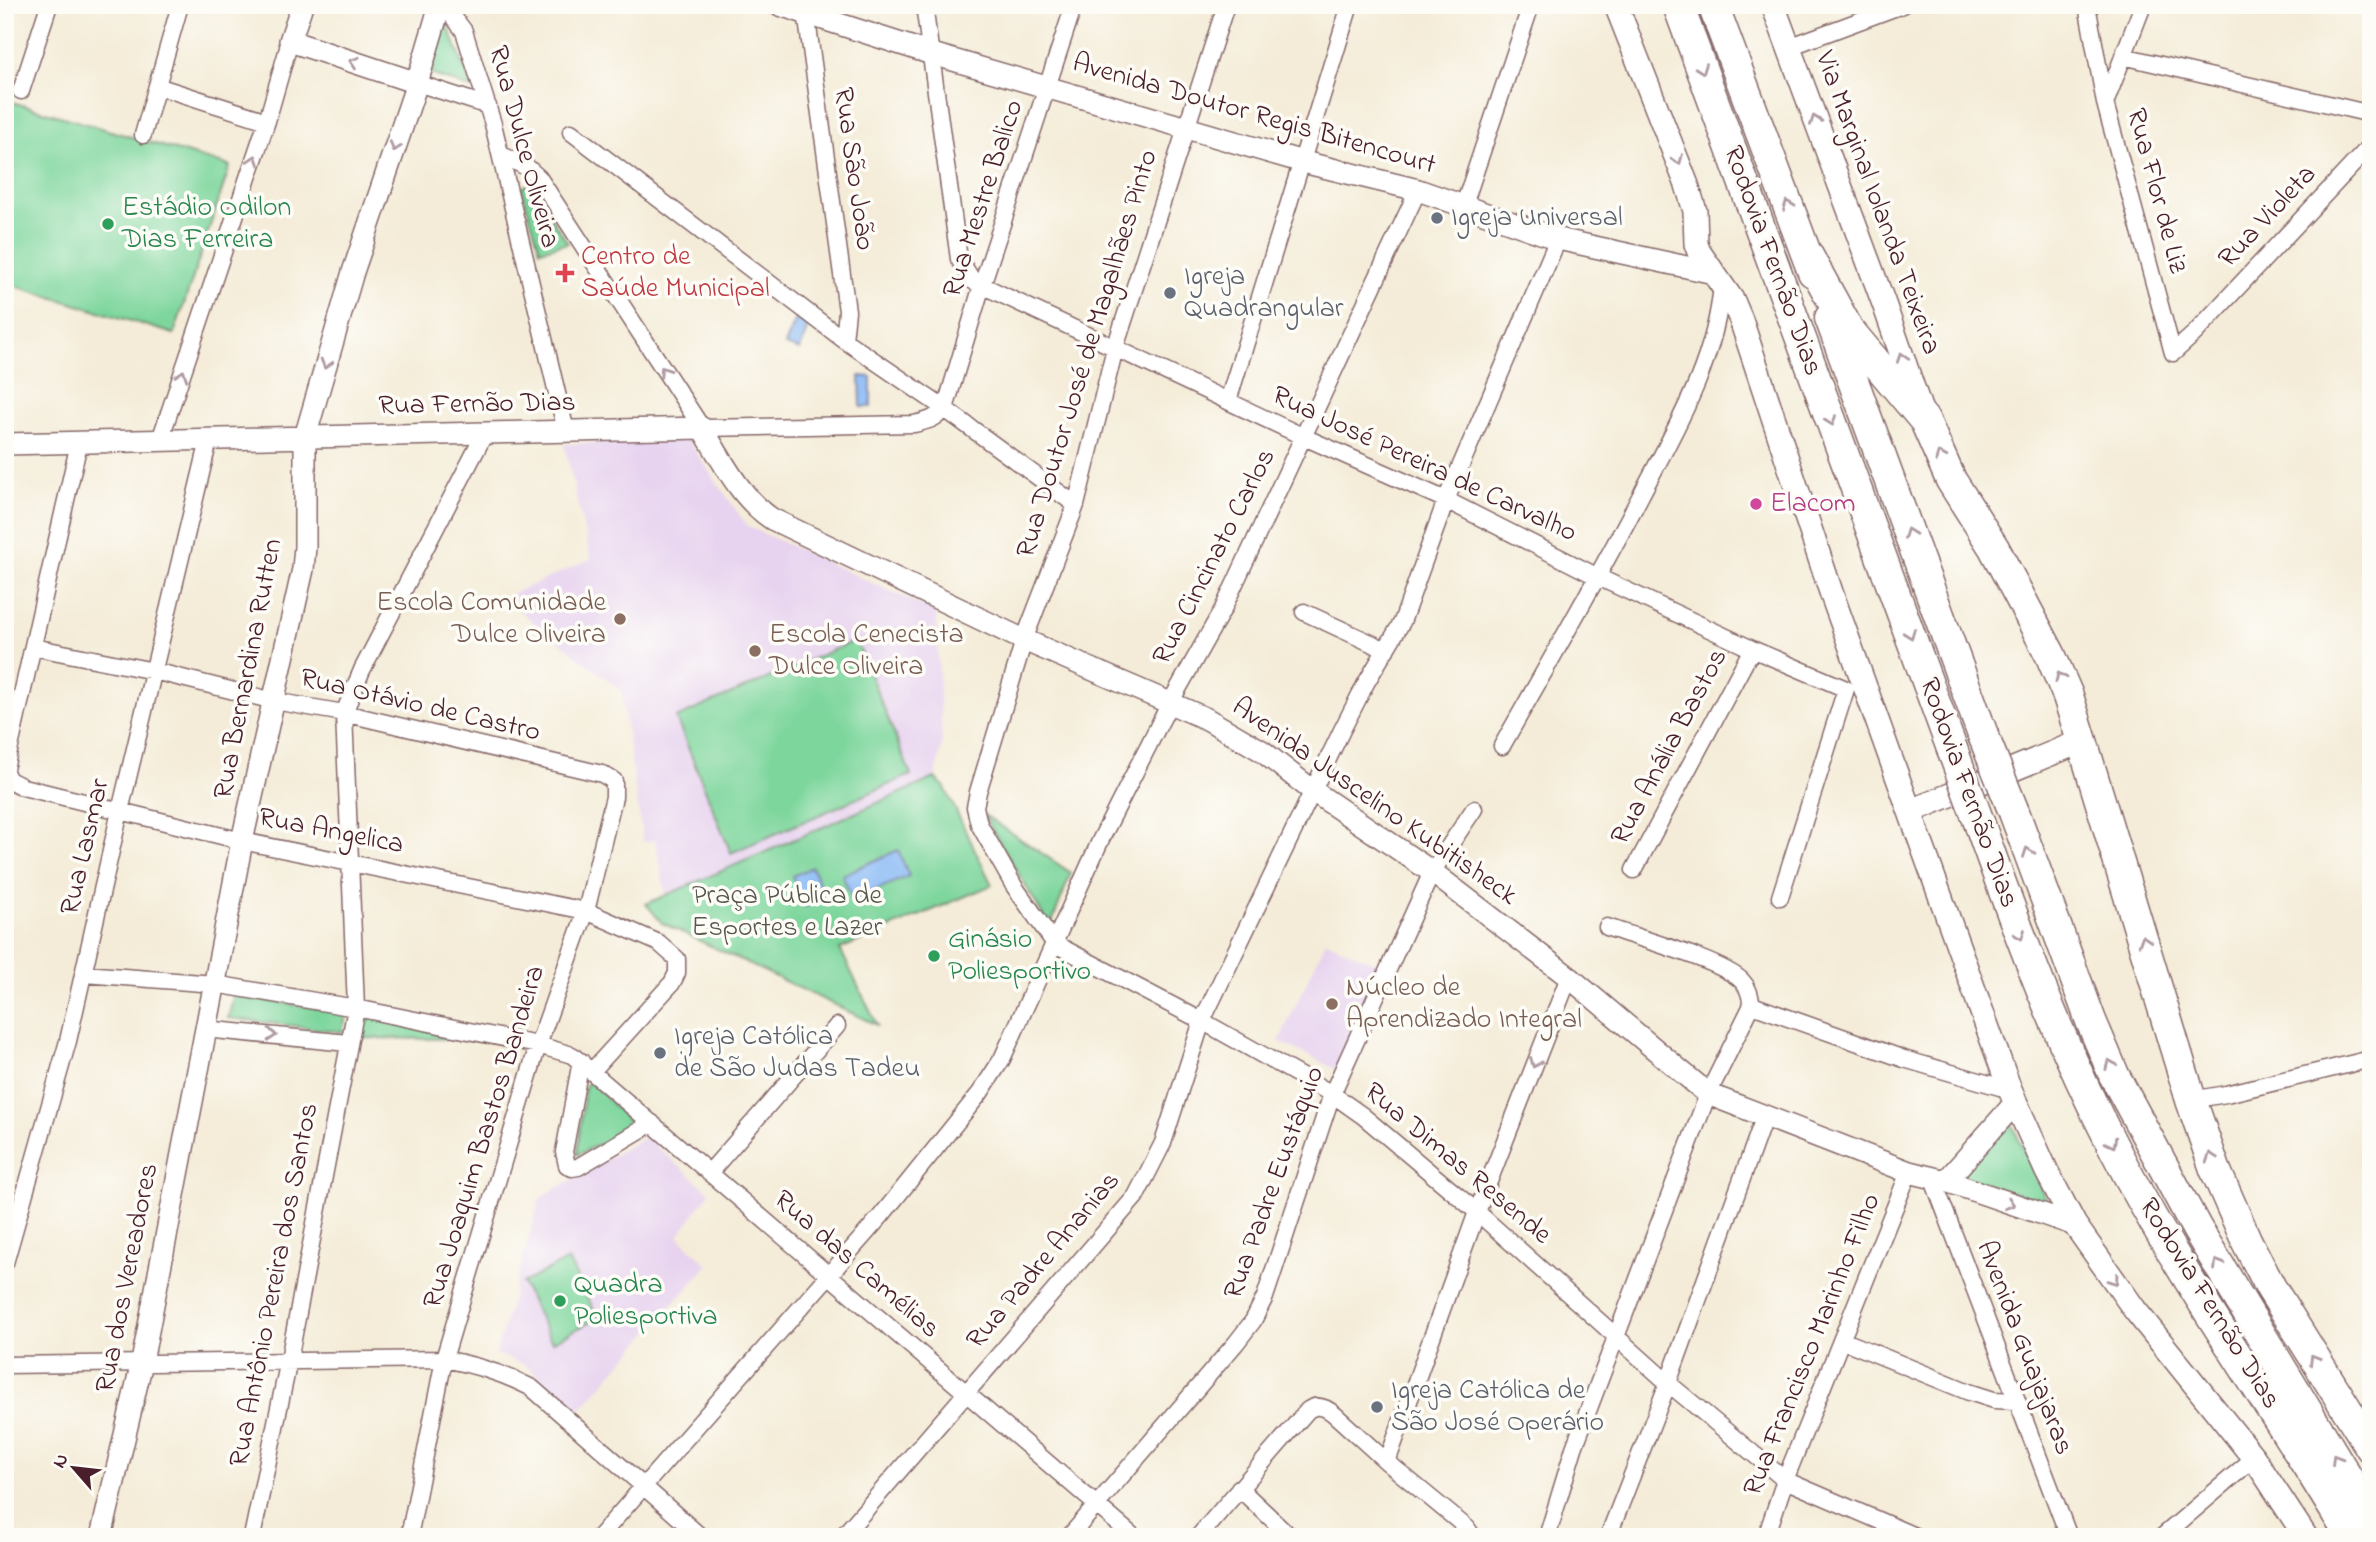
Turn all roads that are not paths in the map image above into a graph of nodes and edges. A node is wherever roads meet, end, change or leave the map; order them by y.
1 (49, 5) edge
2 (180, 5) edge
3 (302, 5) edge
4 (442, 5) edge
5 (780, 5) edge
6 (924, 5) edge
7 (1074, 5) edge
8 (1226, 5) edge
9 (1350, 5) edge
10 (1531, 5) edge
11 (1616, 5) edge
12 (1678, 5) edge
13 (1713, 5) edge
14 (1773, 5) edge
15 (1902, 5) edge
16 (2087, 5) edge
17 (2143, 5) edge
18 (805, 9) edge
19 (290, 41) junction
20 (1789, 47) junction
21 (929, 52) junction
22 (2123, 55) junction
23 (417, 83) junction
24 (157, 86) junction
25 (1049, 86) junction
26 (21, 91) dead end
27 (2105, 103) junction
28 (488, 106) junction
29 (2371, 114) edge
30 (267, 121) junction
31 (1185, 127) junction
32 (571, 131) dead end
33 (143, 135) dead end
34 (2371, 145) edge
35 (502, 155) junction
36 (1303, 162) junction
37 (1418, 190) junction
38 (1464, 205) junction
39 (1558, 239) junction
40 (1807, 254) junction
41 (982, 285) junction
42 (1723, 286) junction
43 (844, 340) junction
44 (1115, 348) junction
45 (2173, 353) joint
46 (1228, 401) junction
47 (945, 409) junction
48 (1925, 421) junction
49 (702, 428) junction
50 (566, 431) junction
51 (485, 433) junction
52 (305, 437) junction
53 (1304, 437) junction
54 (160, 440) junction
55 (209, 440) junction
56 (79, 443) junction
57 (5, 444) edge
58 (1446, 500) junction
59 (1076, 505) junction
60 (1598, 578) junction
61 (1304, 612) dead end
62 (1024, 640) junction
63 (33, 647) junction
64 (1752, 649) junction
65 (1386, 650) junction
66 (154, 671) junction
67 (274, 701) junction
68 (1170, 703) junction
69 (344, 713) junction
70 (2082, 741) junction
71 (1502, 746) dead end
72 (5, 771) edge
73 (590, 772) joint
74 (1313, 791) junction
75 (1474, 809) dead end
76 (120, 811) junction
77 (1911, 811) junction
78 (242, 841) junction
79 (352, 862) junction
80 (1633, 870) dead end
81 (1432, 872) junction
82 (1780, 897) dead end
83 (586, 911) junction
84 (1606, 927) dead end
85 (1055, 944) junction
86 (84, 974) junction
87 (1569, 977) junction
88 (215, 984) junction
89 (1752, 1005) junction
90 (356, 1008) junction
91 (1202, 1021) junction
92 (837, 1026) dead end
93 (204, 1029) junction
94 (348, 1043) junction
95 (538, 1045) junction
96 (2371, 1059) edge
97 (587, 1066) junction
98 (1332, 1094) junction
99 (1708, 1094) junction
100 (2012, 1096) junction
101 (2191, 1100) junction
102 (1765, 1115) junction
103 (652, 1123) junction
104 (1909, 1172) junction
105 (709, 1173) junction
106 (1939, 1179) junction
107 (1477, 1212) junction
108 (2075, 1225) junction
109 (5, 1263) edge
110 (829, 1277) junction
111 (1616, 1335) junction
112 (1842, 1340) junction
113 (444, 1359) junction
114 (289, 1360) junction
115 (142, 1362) junction
116 (5, 1365) edge
117 (1668, 1383) junction
118 (966, 1394) junction
119 (2016, 1401) junction
120 (2350, 1417) junction
121 (2371, 1448) edge
122 (2254, 1458) junction
123 (2371, 1461) edge
124 (1387, 1462) junction
125 (1785, 1480) junction
126 (643, 1486) junction
127 (1239, 1488) junction
128 (1097, 1505) junction
129 (2371, 1517) edge
130 (101, 1537) edge
131 (252, 1537) edge
132 (409, 1537) edge
133 (599, 1537) edge
134 (701, 1537) edge
135 (842, 1537) edge
136 (1069, 1537) edge
137 (1134, 1537) edge
138 (1198, 1537) edge
139 (1291, 1537) edge
140 (1473, 1537) edge
141 (1547, 1537) edge
142 (1608, 1537) edge
143 (1766, 1537) edge
144 (1917, 1537) edge
145 (2069, 1537) edge
146 (2162, 1537) edge
147 (2306, 1537) edge
148 (2351, 1537) edge

1 - 26 street
2 - 24 street
3 - 19 street
4 - 23 street, Rua Bernardina Rutten
4 - 28 street, Rua Dulce Oliveira
5 - 18 street, Avenida Doutor Regis Bitencourt
6 - 21 street
7 - 25 street, Rua Mestre Balico
8 - 31 street, Rua Doutor José de Magalhães Pinto
9 - 36 street
10 - 38 street
11 -> 42 main road
12 -> 148 highway, Rodovia Fernão Dias, bridge
40 -> 13 highway, Rodovia Fernão Dias
14 - 20 main road, Via Marginal Iolanda Teixeira
15 - 20 street
16 - 27 street
17 - 22 street, Rua Flor de Liz
18 - 21 street, Avenida Doutor Regis Bitencourt
18 - 43 street, Rua São João
23 -> 19 street
19 - 30 street
48 -> 20 main road, Via Marginal Iolanda Teixeira
21 - 25 street, Avenida Doutor Regis Bitencourt
21 - 41 street
22 - 27 street, Rua Flor de Liz
22 - 29 street
23 - 28 street
23 -> 52 street, Rua Bernardina Rutten
24 - 30 street
24 - 33 street
25 - 31 street, Avenida Doutor Regis Bitencourt
25 - 41 street, Rua Mestre Balico
27 - 45 street, Rua Flor de Liz
28 - 35 street, Rua Dulce Oliveira
54 -> 30 street
31 - 36 street, Avenida Doutor Regis Bitencourt
31 - 44 street, Rua Doutor José de Magalhães Pinto
32 - 43 street
34 - 45 street, Rua Violeta
49 -> 35 street
35 - 50 street, Rua Dulce Oliveira
36 - 37 street, Avenida Doutor Regis Bitencourt
36 - 46 street
37 - 38 street, Avenida Doutor Regis Bitencourt
37 - 53 street, Rua Cincinato Carlos
38 - 39 street, Avenida Doutor Regis Bitencourt
39 - 42 street, Avenida Doutor Regis Bitencourt
39 - 58 street, Rua Padre Ananias
40 - 48 highway
129 -> 40 highway, Rodovia Fernão Dias, bridge
41 - 44 street, Rua José Pereira de Carvalho
41 - 47 street, Rua Mestre Balico
42 - 60 street
42 - 77 main road
43 - 47 street
44 - 46 street, Rua José Pereira de Carvalho
44 - 59 street, Rua Doutor José de Magalhães Pinto
46 - 53 street, Rua José Pereira de Carvalho
47 - 49 street, Rua Fernão Dias
47 - 59 street
70 -> 48 highway
49 - 50 street, Rua Fernão Dias
49 - 62 street, Avenida Juscelino Kubitisheck
50 - 51 street, Rua Fernão Dias
51 - 52 street, Rua Fernão Dias
51 - 69 street
52 - 55 street, Rua Fernão Dias
52 - 67 street, Rua Bernardina Rutten
53 - 58 street, Rua José Pereira de Carvalho
53 - 68 street, Rua Cincinato Carlos
54 - 55 street, Rua Fernão Dias
54 - 56 street, Rua Fernão Dias
55 - 66 street, Rua Lasmar
56 - 57 street, Rua Fernão Dias
56 - 63 street
58 - 60 street, Rua José Pereira de Carvalho
58 - 65 street, Rua Padre Ananias
59 - 62 street, Rua Doutor José de Magalhães Pinto
60 - 64 street, Rua José Pereira de Carvalho
60 - 71 street
61 - 65 street
62 - 68 street, Avenida Juscelino Kubitisheck
62 - 85 street, Rua Doutor José de Magalhães Pinto
63 - 66 street, Rua Otávio de Castro
63 - 72 street
64 - 80 street, Rua Anália Bastos
64 - 82 street, Rua José Pereira de Carvalho
65 - 74 street, Rua Padre Ananias
66 - 67 street, Rua Otávio de Castro
66 - 76 street, Rua Lasmar
67 - 69 street, Rua Otávio de Castro
67 - 78 street, Rua Bernardina Rutten
68 - 74 street, Avenida Juscelino Kubitisheck
68 - 85 street, Rua Cincinato Carlos
69 - 73 street, Rua Otávio de Castro
69 - 79 street, Rua Antônio Pereira dos Santos
70 - 77 main road
101 -> 70 highway
72 - 76 street, Rua Angelica
73 - 83 street, Rua Joaquim Bastos Bandeira
74 - 81 street, Avenida Juscelino Kubitisheck
74 - 91 street, Rua Padre Ananias
75 - 81 street, Rua Padre Eustáquio
76 - 78 street, Rua Angelica
76 - 86 street, Rua Lasmar
77 - 100 main road
78 - 79 street, Rua Angelica
78 - 88 street, Rua Bernardina Rutten
79 - 83 street, Rua Angelica
79 - 90 street, Rua Antônio Pereira dos Santos
81 - 87 street, Avenida Juscelino Kubitisheck
81 - 98 street, Rua Padre Eustáquio
83 - 95 street, Rua Joaquim Bastos Bandeira
83 - 97 street, Rua Angelica
84 - 89 street
85 - 91 street, Rua Dimas Resende
85 - 110 street, Rua Cincinato Carlos
86 - 88 street, Rua das Camélias
86 - 109 street, Rua Lasmar
87 - 99 street, Avenida Juscelino Kubitisheck
87 -> 107 street
88 - 90 street, Rua das Camélias
88 - 93 street, Rua Bernardina Rutten
89 - 99 street
89 - 100 street
90 - 94 street, Rua Antônio Pereira dos Santos
90 - 95 street, Rua das Camélias
91 - 98 street, Rua Dimas Resende
91 - 118 street, Rua Padre Ananias
92 - 105 street
93 -> 94 street
93 - 115 street, Rua dos Vereadores
94 - 114 street, Rua Antônio Pereira dos Santos
95 - 97 street, Rua das Camélias
95 - 113 street, Rua Joaquim Bastos Bandeira
96 - 101 street
97 - 103 street, Rua das Camélias
97 - 103 street
98 - 107 street, Rua Dimas Resende
98 - 128 street, Rua Padre Eustáquio
99 - 102 street, Avenida Juscelino Kubitisheck
99 - 111 street
100 - 106 street
100 - 108 main road
120 -> 101 highway
102 - 104 street, Avenida Juscelino Kubitisheck
102 - 117 street
103 - 105 street, Rua das Camélias
104 - 106 street, Avenida Juscelino Kubitisheck
104 - 112 street, Rua Francisco Marinho Filho
105 - 110 street, Rua das Camélias
106 -> 108 street, Avenida Juscelino Kubitisheck
106 - 119 street, Avenida Guajajaras
107 - 111 street, Rua Dimas Resende
107 - 124 street
108 -> 122 main road
110 - 118 street, Rua das Camélias
110 - 126 street, Rua Cincinato Carlos
111 - 117 street, Rua Dimas Resende
111 - 141 street
112 - 119 street
112 - 125 street, Rua Francisco Marinho Filho
113 - 114 street
113 - 126 street
113 - 132 street, Rua Joaquim Bastos Bandeira
114 - 115 street
114 - 131 street, Rua Antônio Pereira dos Santos
115 - 116 street
115 - 130 street, Rua dos Vereadores
117 - 125 street, Rua Dimas Resende
117 - 142 street
118 - 128 street, Rua das Camélias
118 - 135 street, Rua Padre Ananias
119 - 145 street, Avenida Guajajaras
120 - 121 highway
120 - 123 highway
122 - 146 street
122 - 147 main road
124 - 127 street
124 - 140 street
125 - 143 street, Rua Francisco Marinho Filho
125 - 144 street, Rua Dimas Resende
126 - 133 street, Rua Cincinato Carlos
126 - 134 street
127 - 138 street
127 - 139 street
128 - 136 street, Rua Padre Eustáquio
128 - 137 street, Rua das Camélias

